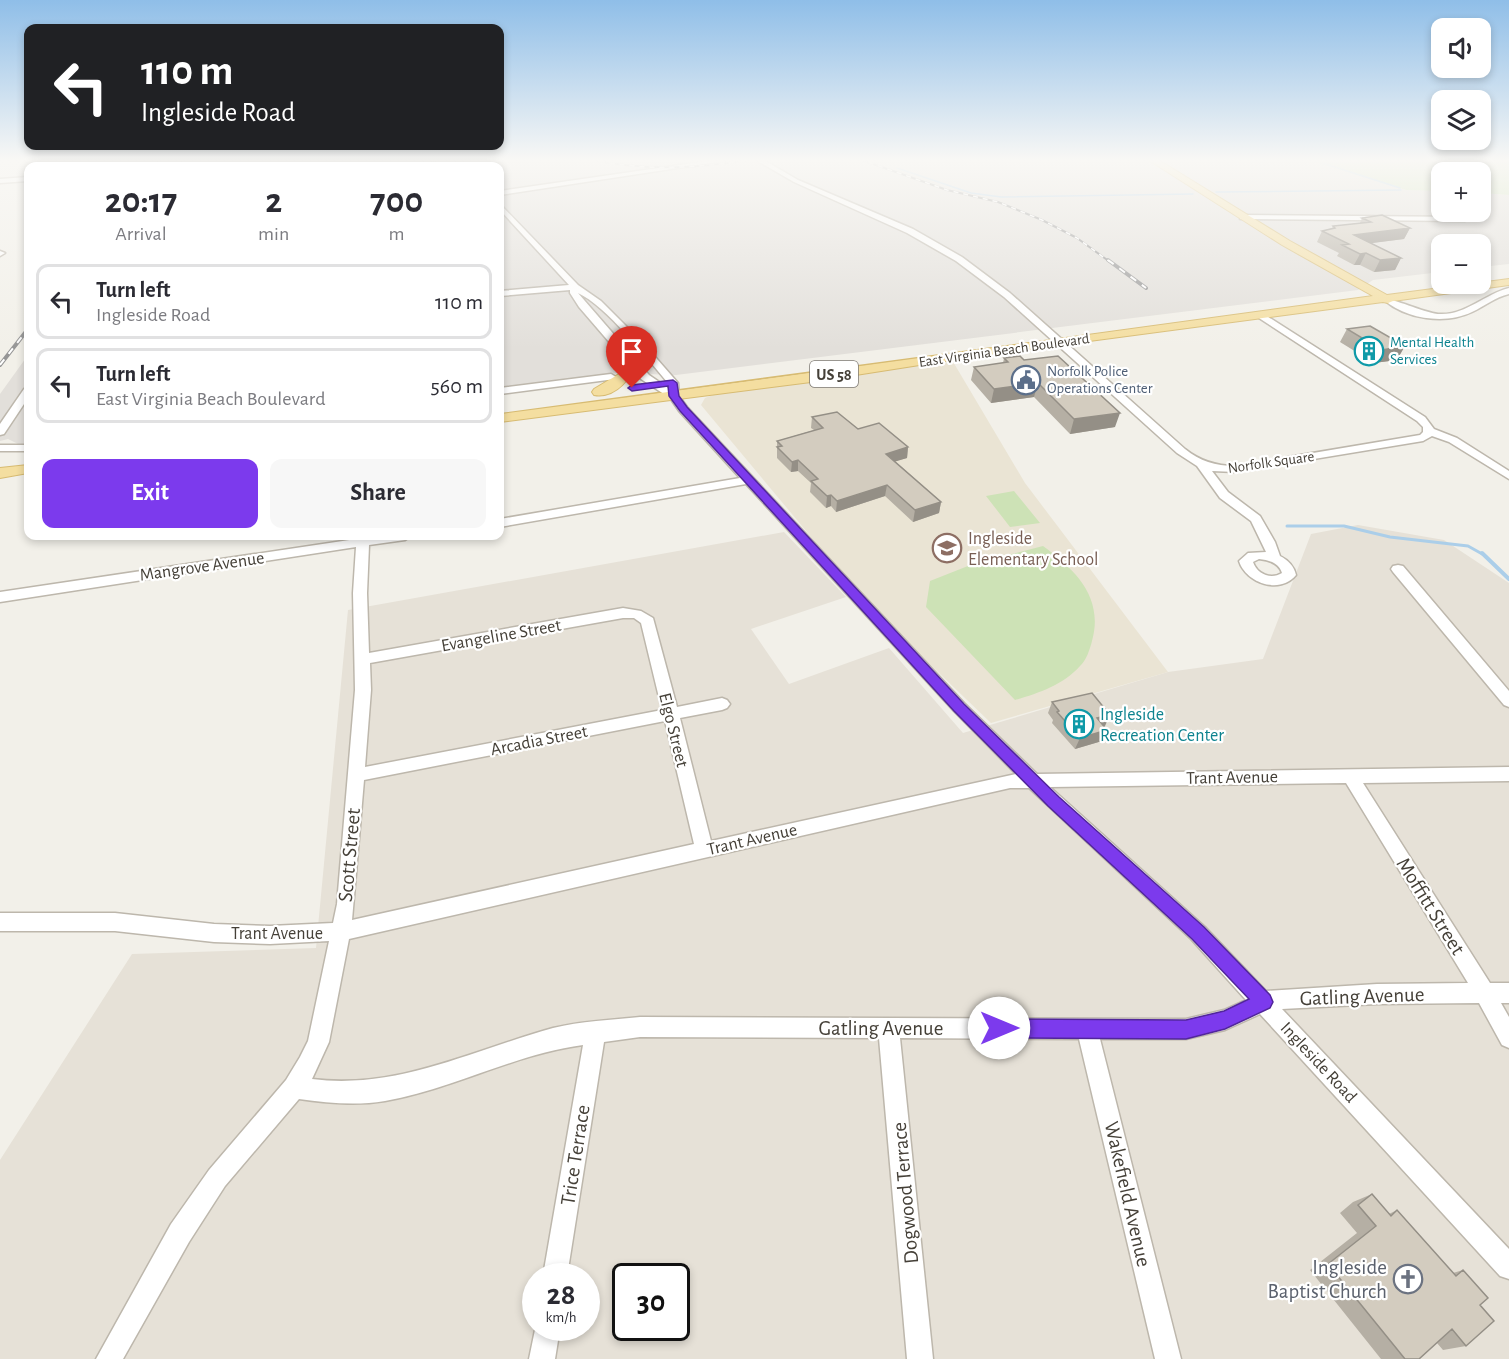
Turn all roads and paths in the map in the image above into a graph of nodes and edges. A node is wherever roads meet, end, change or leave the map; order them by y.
1 (515, 222) edge
2 (890, 222) edge
3 (1253, 222) edge
4 (1509, 273) edge
5 (1491, 276) edge
6 (1509, 282) edge
7 (1431, 284) edge
8 (1491, 285) edge
9 (1419, 286) junction
10 (575, 287) junction
11 (1509, 291) edge
12 (1375, 292) junction
13 (1431, 292) edge
14 (1431, 293) edge
15 (504, 294) edge
16 (1388, 300) junction
17 (1262, 316) junction
18 (1054, 337) junction
19 (628, 358) junction
20 (611, 377) dead end
21 (656, 385) junction
22 (673, 389) junction
23 (504, 390) edge
24 (599, 392) junction
25 (24, 397) edge
26 (504, 404) edge
27 (504, 417) edge
28 (1430, 431) junction
29 (0, 432) edge
30 (0, 448) edge
31 (23, 454) edge
32 (0, 461) edge
33 (1202, 465) junction
34 (24, 470) edge
35 (0, 473) edge
36 (1509, 476) edge
37 (749, 480) junction
38 (504, 522) edge
39 (357, 540) edge
40 (363, 540) edge
41 (1274, 558) dead end
42 (1398, 569) dead end
43 (0, 597) edge
44 (638, 614) joint
45 (364, 659) junction
46 (1509, 701) edge
47 (722, 704) dead end
48 (671, 715) junction
49 (1509, 774) edge
50 (356, 775) junction
51 (1350, 776) junction
52 (1031, 780) junction
53 (704, 850) junction
54 (0, 922) edge
55 (340, 932) junction
56 (1485, 993) junction
57 (1509, 993) edge
58 (1264, 1002) junction
59 (889, 1028) junction
60 (1087, 1029) junction
61 (595, 1033) junction
62 (1509, 1038) edge
63 (294, 1088) junction
64 (557, 1263) edge
65 (1509, 1267) edge
66 (545, 1341) edge
67 (109, 1359) edge
68 (542, 1359) edge
69 (920, 1359) edge
70 (1168, 1359) edge

1 - 10 street, Ingleside Road
2 - 18 street, Norfolk Square
3 - 12 main road
4 - 5 main road
6 - 8 main road, East Virginia Beach Boulevard / US 58
7 - 9 main road, East Virginia Beach Boulevard / US 58
9 - 12 main road, East Virginia Beach Boulevard / US 58
9 - 13 main road
10 - 15 street
10 - 19 street, Ingleside Road
10 - 22 street, Ingleside Road
11 - 16 street
12 - 16 main road
12 - 18 main road, East Virginia Beach Boulevard / US 58
14 - 16 main road, East Virginia Beach Boulevard / US 58
16 - 17 main road, East Virginia Beach Boulevard / US 58
17 - 18 main road, East Virginia Beach Boulevard / US 58
17 - 28 street
18 - 22 main road, East Virginia Beach Boulevard / US 58
18 - 33 street, Norfolk Square
19 - 21 street, Ingleside Road
19 - 24 main road
20 - 23 street
21 - 22 main road, East Virginia Beach Boulevard / US 58
21 - 24 main road, East Virginia Beach Boulevard / US 58
22 - 27 main road, East Virginia Beach Boulevard / US 58
22 - 37 street, Ingleside Road
24 - 26 main road, East Virginia Beach Boulevard / US 58
25 - 29 street
28 - 33 street, Norfolk Square
28 - 36 street
30 - 31 street
31 - 32 main road
33 - 41 street
34 - 35 main road
37 - 38 street
37 - 52 street, Ingleside Road
39 - 43 street, Mangrove Avenue
40 - 45 street, Scott Street
42 - 46 street
44 - 45 street, Evangeline Street
44 - 48 street, Elgo Street
45 - 50 street, Scott Street
47 - 48 street, Arcadia Street
48 - 50 street, Arcadia Street
48 - 53 street, Elgo Street
49 - 51 street, Trant Avenue
50 - 55 street, Scott Street
51 - 52 street, Trant Avenue
51 - 56 street, Moffitt Street
52 - 53 street, Trant Avenue
52 - 58 street, Ingleside Road
53 - 55 street, Trant Avenue
54 - 55 street, Trant Avenue
55 - 63 street, Scott Street
56 - 57 street, Gatling Avenue
56 - 58 street, Gatling Avenue
56 - 62 street, Moffitt Street
58 - 60 street, Gatling Avenue
58 - 65 street, Ingleside Road
59 - 60 street, Gatling Avenue
59 - 61 street, Gatling Avenue
59 - 69 street, Dogwood Terrace
60 - 70 street, Wakefield Avenue
61 - 63 street, Gatling Avenue
61 - 64 street, Trice Terrace
63 - 67 street, Scott Street
66 - 68 street

